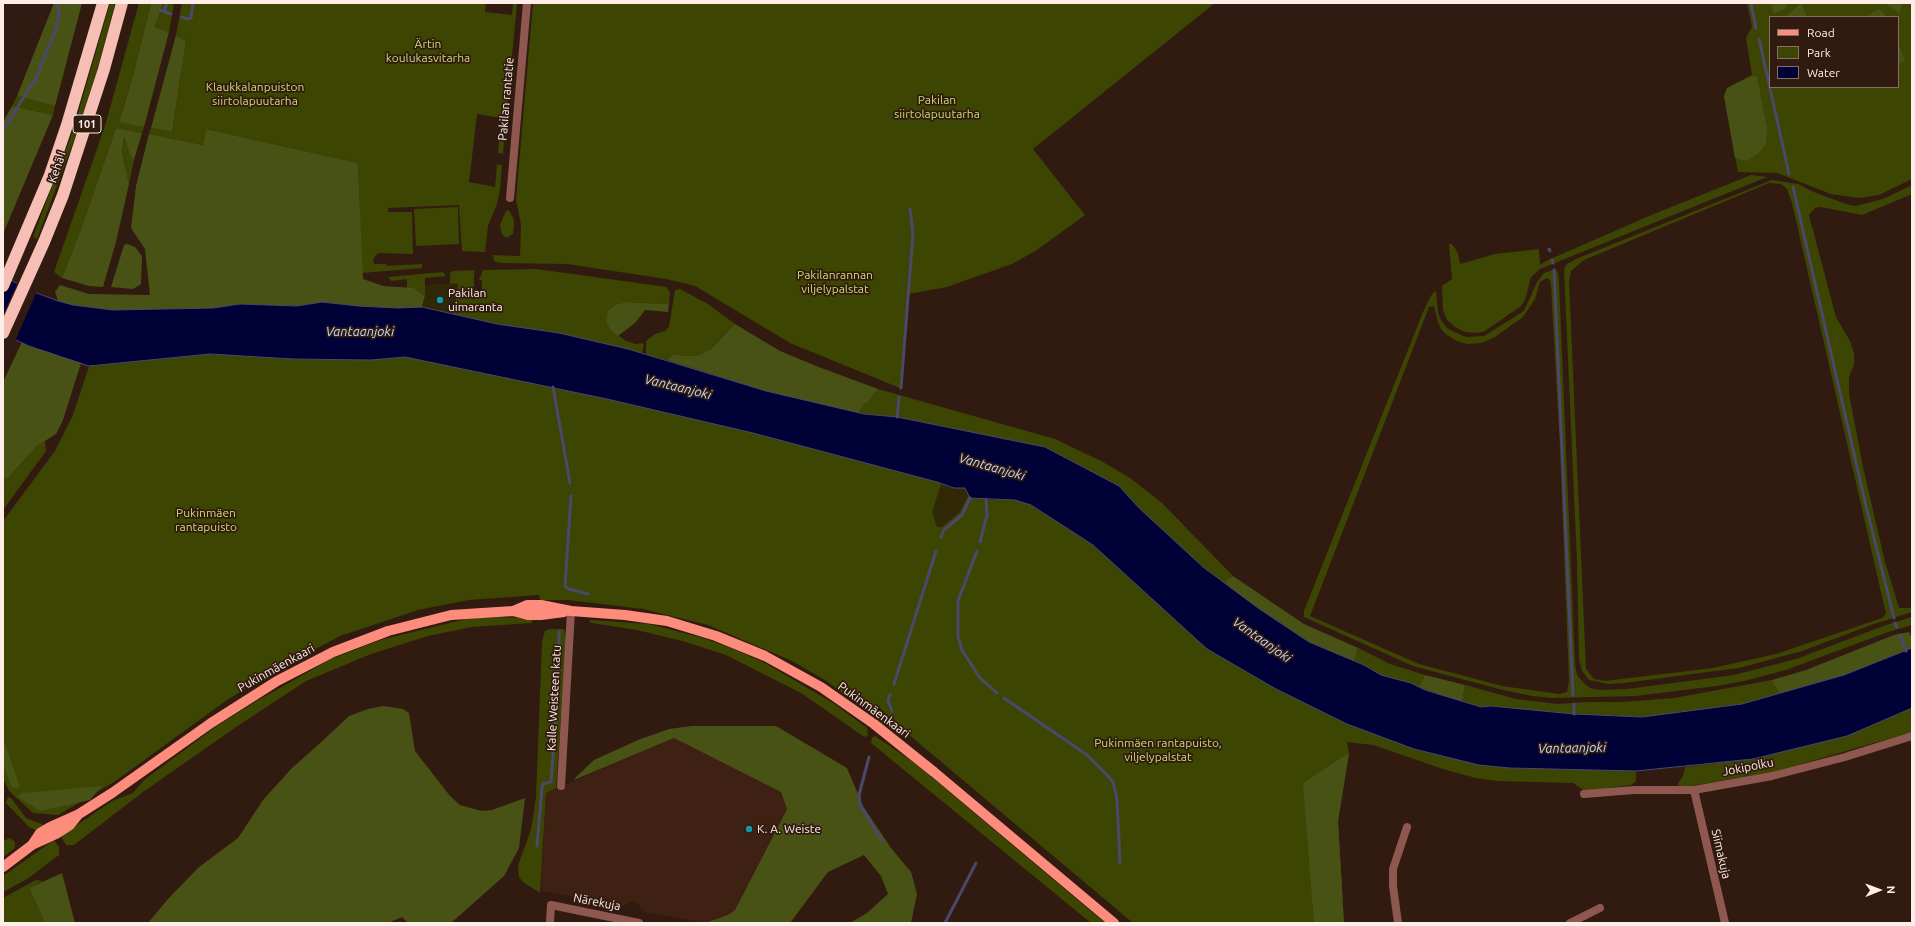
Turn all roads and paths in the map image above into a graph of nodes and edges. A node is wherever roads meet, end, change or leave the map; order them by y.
1 (103, 3) edge
2 (122, 3) edge
3 (527, 3) edge
4 (510, 198) dead end
5 (3, 286) edge
6 (3, 333) edge
7 (571, 611) junction
8 (1912, 736) edge
9 (561, 786) dead end
10 (1694, 790) junction
11 (1584, 794) dead end
12 (1407, 827) dead end
13 (3, 867) edge
14 (1600, 908) dead end
15 (550, 923) edge
16 (639, 923) edge
17 (1114, 923) edge
18 (1398, 923) edge
19 (1570, 923) edge
20 (1724, 923) edge

1 - 5 highway, Kehä I / 101
2 - 6 highway, Kehä I / 101
3 - 4 street, Pakilan rantatie
7 - 9 street, Kalle Weisteen katu
7 - 13 main road, Pukinmäenkaari
7 - 17 main road, Pukinmäenkaari
8 - 10 street, Jokipolku
10 - 11 street, Jokipolku
10 - 20 street, Siimakuja
12 - 18 street
14 - 19 street
15 - 16 street, Närekuja

